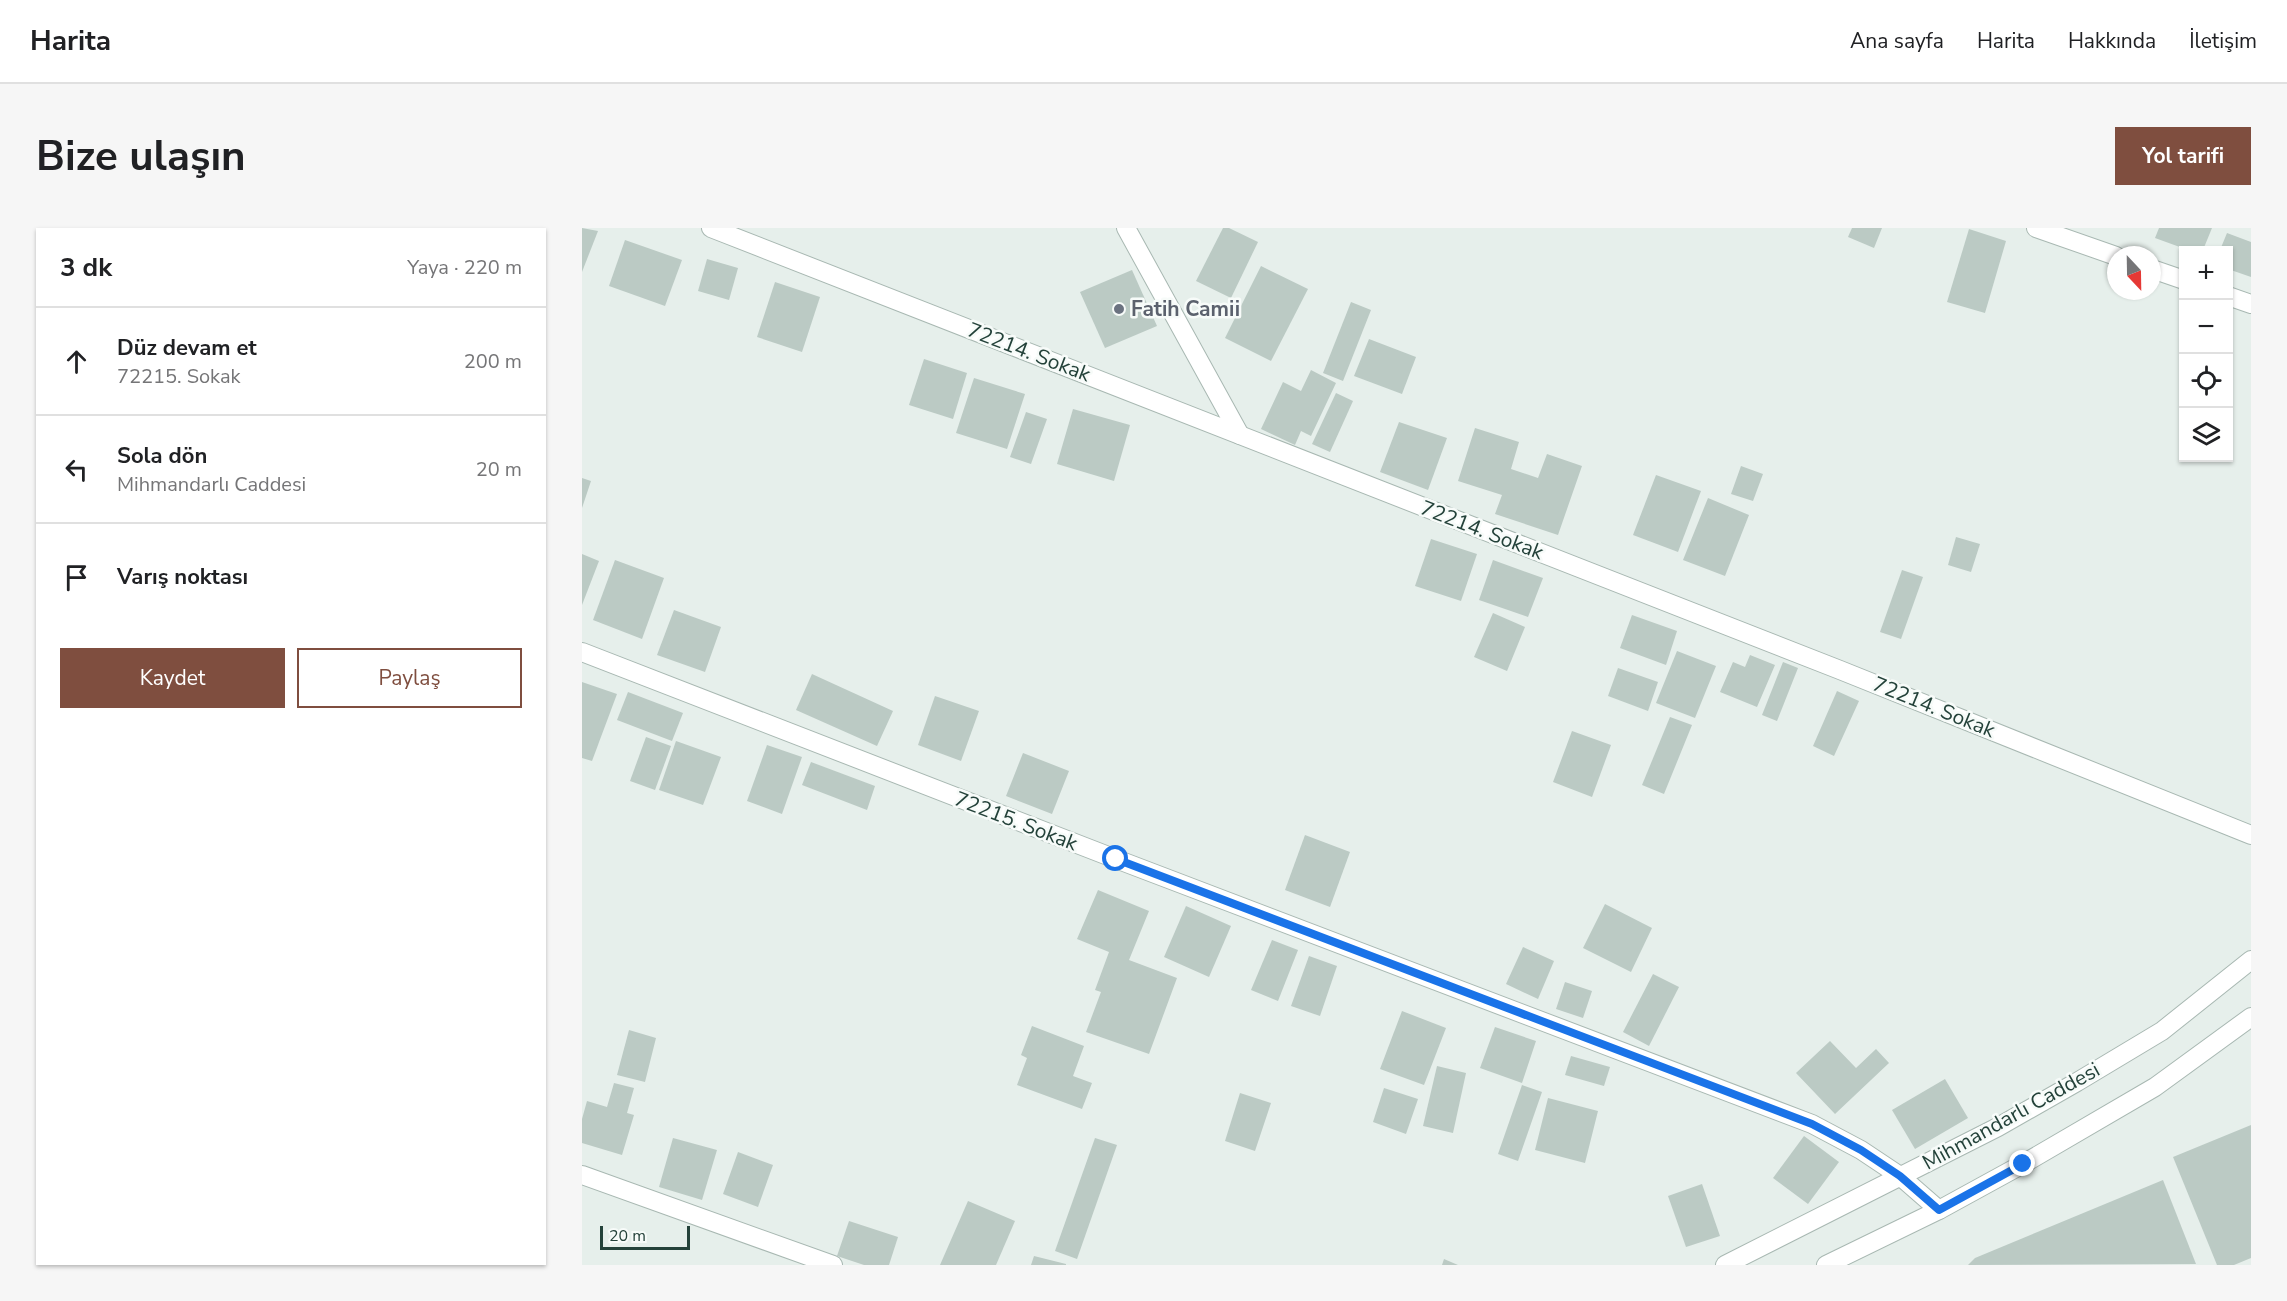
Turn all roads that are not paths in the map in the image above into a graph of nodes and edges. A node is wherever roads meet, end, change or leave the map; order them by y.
1 (711, 228) edge
2 (1126, 228) edge
3 (2036, 228) edge
4 (2107, 253) edge
5 (2161, 272) edge
6 (2179, 278) edge
7 (2233, 297) edge
8 (2251, 304) edge
9 (1240, 435) junction
10 (582, 652) edge
11 (2251, 835) edge
12 (2251, 960) edge
13 (2251, 1017) edge
14 (582, 1175) edge
15 (1900, 1176) junction
16 (1939, 1210) junction
17 (833, 1265) edge
18 (1725, 1265) edge
19 (1826, 1265) edge

1 - 9 street, 72214. Sokak
2 - 9 street
3 - 4 street
5 - 6 street
7 - 8 street
9 - 11 street, 72214. Sokak
10 - 15 street, 72215. Sokak
12 - 15 street, Mihmandarlı Caddesi
13 - 16 street
14 - 17 street
15 - 16 street, 72215. Sokak
15 - 18 street, Mihmandarlı Caddesi
16 - 19 street

